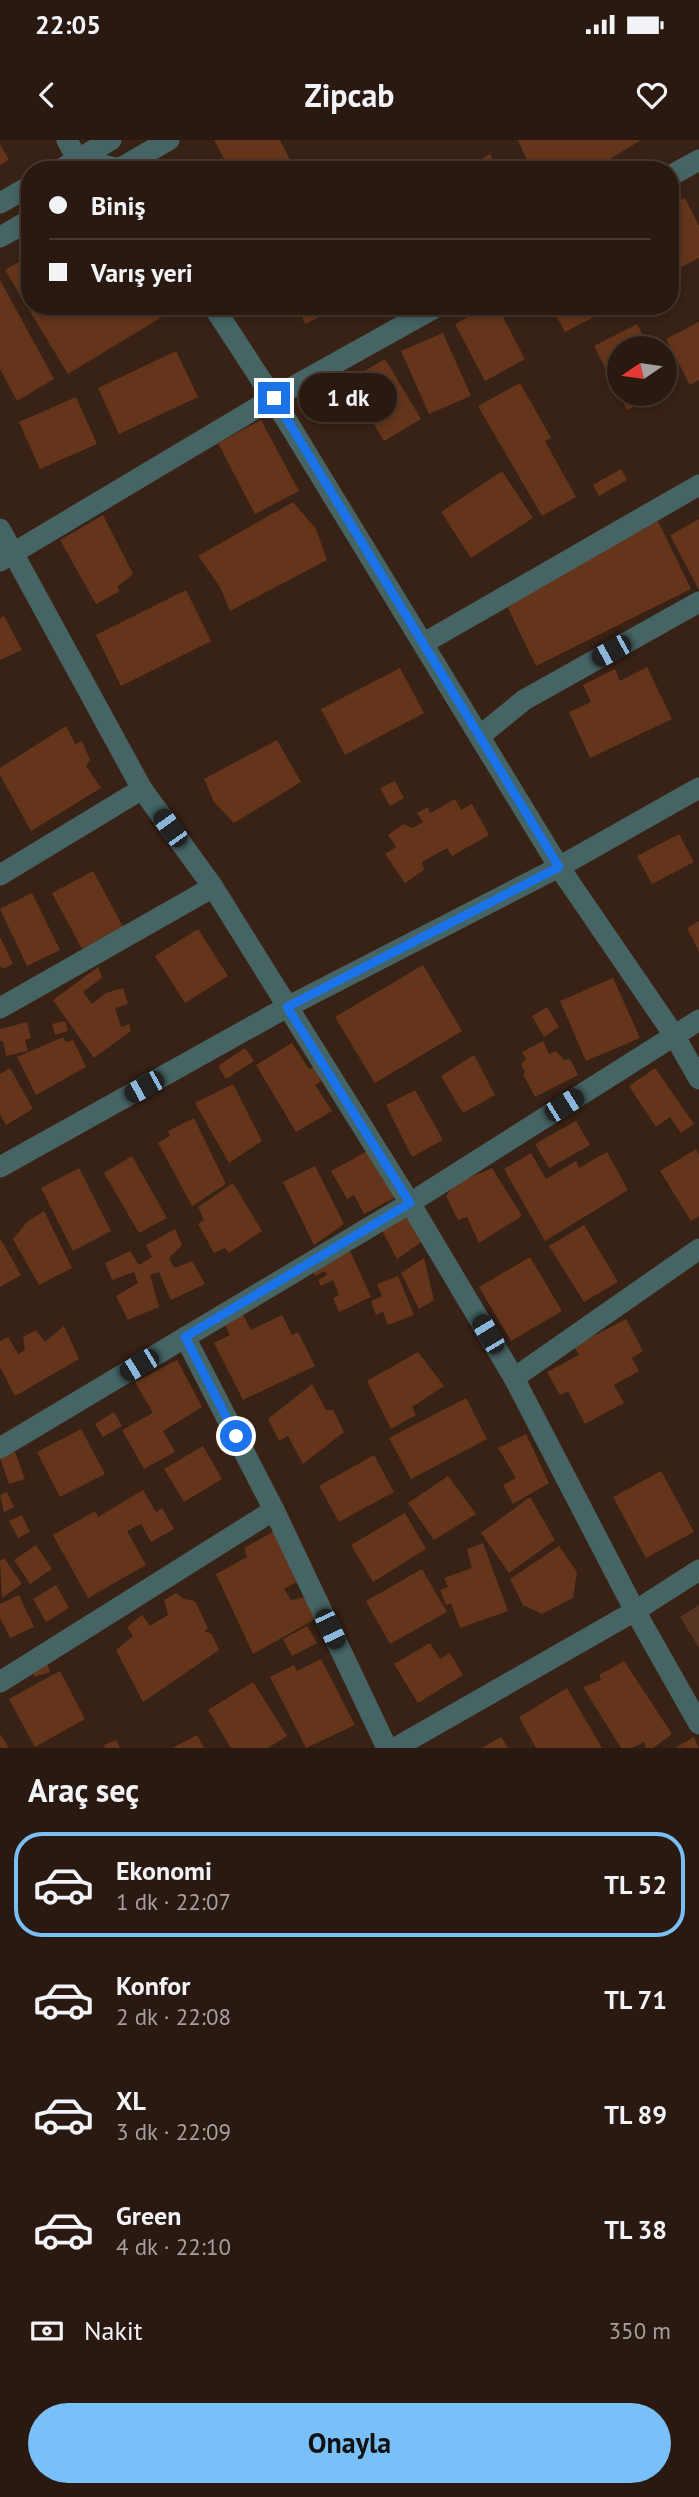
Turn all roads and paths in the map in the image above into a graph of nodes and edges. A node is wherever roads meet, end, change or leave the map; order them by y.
1 (67, 140) edge
2 (111, 140) edge
3 (169, 140) edge
4 (699, 160) edge
5 (68, 161) edge
6 (75, 161) edge
7 (134, 161) edge
8 (679, 171) edge
9 (21, 191) edge
10 (0, 203) edge
11 (21, 225) edge
12 (0, 237) edge
13 (219, 315) edge
14 (422, 315) edge
15 (274, 398) junction
16 (699, 485) edge
17 (0, 529) edge
18 (7, 557) edge
19 (699, 602) edge
20 (424, 643) junction
21 (480, 736) junction
22 (699, 788) edge
23 (142, 789) junction
24 (559, 867) junction
25 (0, 875) edge
26 (213, 887) junction
27 (287, 1007) junction
28 (0, 1008) edge
29 (699, 1020) edge
30 (674, 1035) junction
31 (699, 1079) edge
32 (0, 1167) edge
33 (410, 1203) junction
34 (699, 1249) edge
35 (185, 1337) junction
36 (514, 1378) junction
37 (0, 1448) edge
38 (274, 1510) junction
39 (699, 1570) edge
40 (635, 1611) junction
41 (0, 1682) edge
42 (699, 1724) edge
43 (387, 1748) edge
44 (396, 1748) edge

1 - 5 street
2 - 6 street
3 - 7 street
4 - 8 street
9 - 10 street
11 - 12 street
13 - 15 street
14 - 15 street
15 - 18 street
15 - 20 street
16 - 20 street
17 - 18 street
18 - 23 street
19 - 21 street
20 - 21 street
21 - 24 street
22 - 24 street
23 - 25 street
23 - 26 street
24 - 27 street
24 - 30 street
26 - 27 street
26 - 28 street
27 - 32 street
27 - 33 street
29 - 30 street
30 - 31 street
30 - 33 street
33 - 35 street
33 - 36 street
34 - 36 street
35 - 37 street
35 - 38 street
36 - 40 street
38 - 41 street
38 - 43 street
39 - 40 street
40 - 42 street
40 - 44 street

